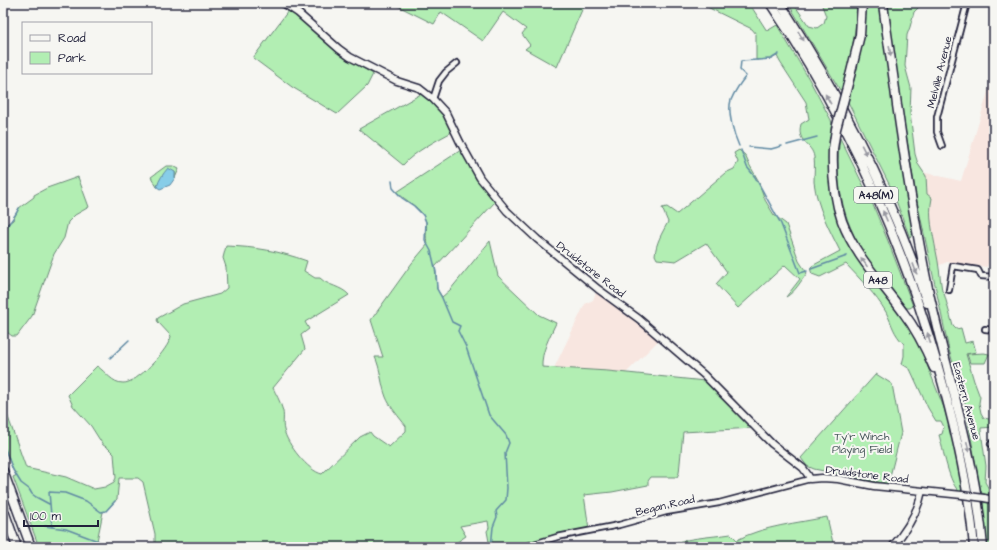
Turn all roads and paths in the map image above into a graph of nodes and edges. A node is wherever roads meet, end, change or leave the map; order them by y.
1 (283, 3) edge
2 (770, 3) edge
3 (780, 3) edge
4 (862, 3) edge
5 (883, 3) edge
6 (967, 3) edge
7 (985, 3) edge
8 (994, 4) edge
9 (457, 63) dead end
10 (433, 99) junction
11 (942, 146) dead end
12 (994, 277) edge
13 (950, 290) dead end
14 (985, 329) dead end
15 (994, 330) edge
16 (944, 355) junction
17 (948, 402) junction
18 (3, 471) edge
19 (810, 480) junction
20 (922, 491) junction
21 (994, 500) edge
22 (3, 508) edge
23 (17, 547) edge
24 (31, 547) edge
25 (524, 547) edge
26 (892, 547) edge
27 (974, 547) edge
28 (983, 547) edge

1 - 10 street, Druidstone Road
17 -> 2 highway, A48(M)
3 -> 16 highway, A48(M)
17 -> 4 highway, A48, bridge
5 -> 16 highway
6 - 11 street, Melville Avenue
7 - 8 street
9 - 10 street
10 - 19 street, Druidstone Road
12 - 13 street
14 - 15 street
16 -> 28 highway, Eastern Avenue
17 - 27 highway, Eastern Avenue / A48
18 - 24 highway
19 - 20 street, Druidstone Road
19 - 25 street, Began Road
20 - 21 street, Druidstone Road, bridge
20 - 26 street
22 - 23 highway

